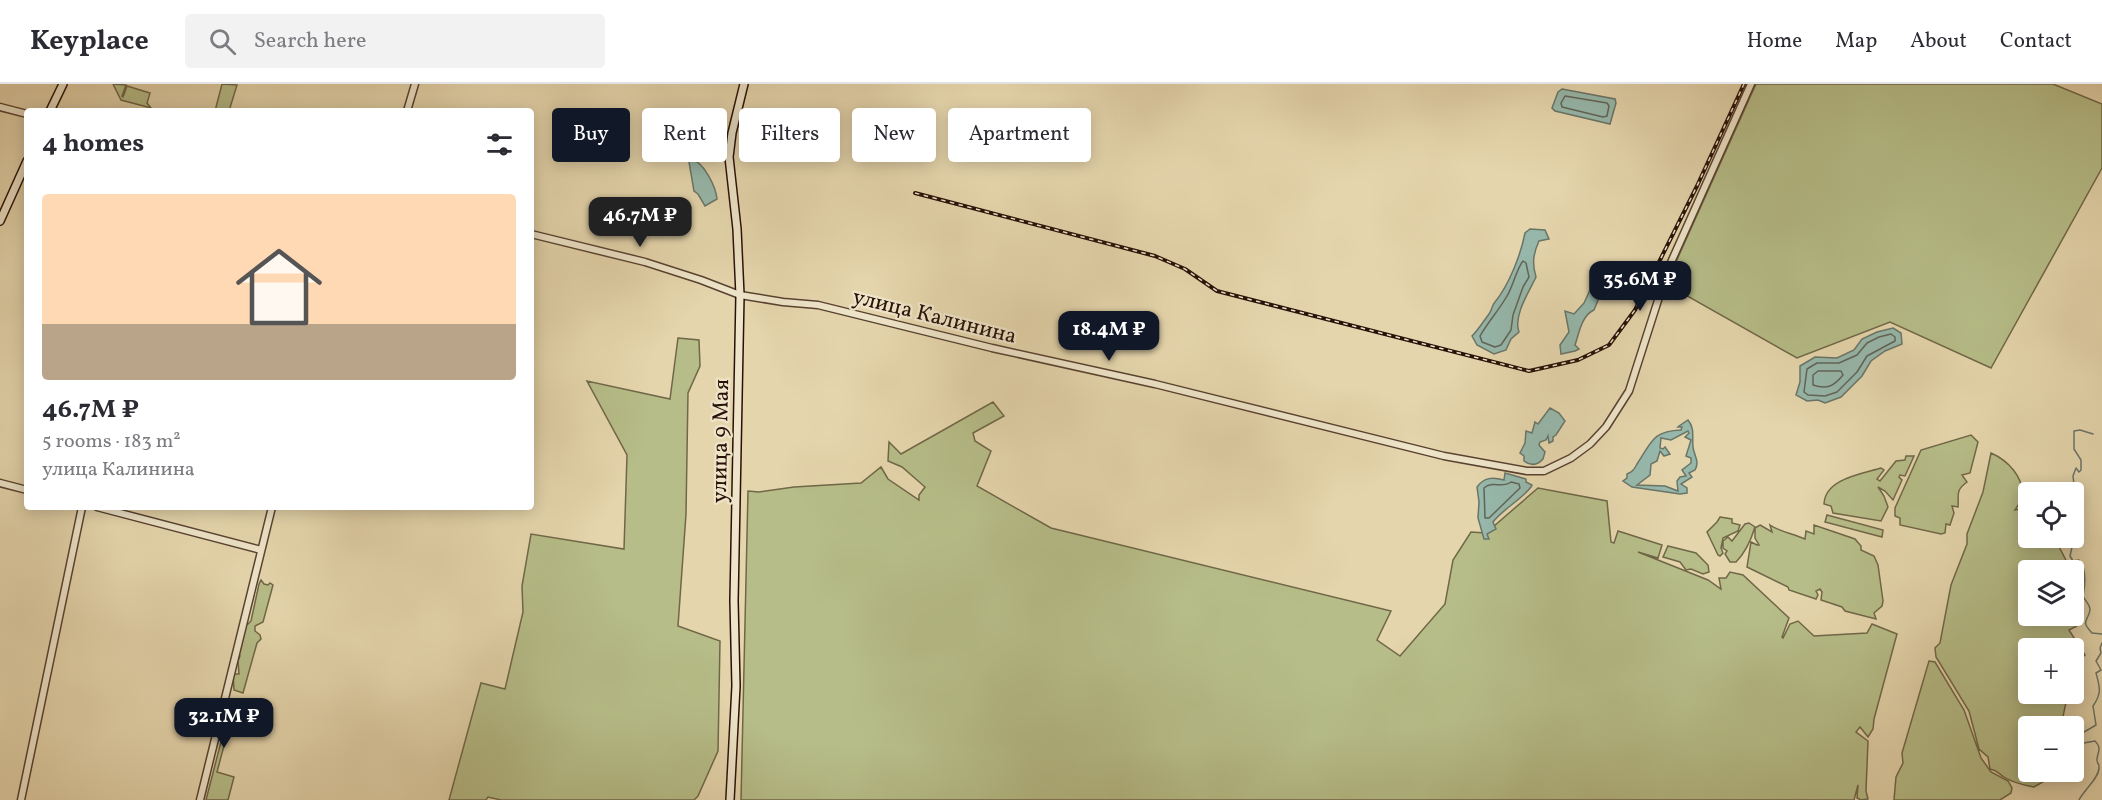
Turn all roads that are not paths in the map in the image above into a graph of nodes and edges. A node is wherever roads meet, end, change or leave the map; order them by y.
1 (63, 84) edge
2 (415, 84) edge
3 (744, 84) edge
4 (1751, 84) edge
5 (0, 107) edge
6 (51, 108) edge
7 (408, 108) edge
8 (24, 113) edge
9 (24, 168) edge
10 (0, 221) edge
11 (534, 235) edge
12 (740, 295) junction
13 (0, 483) edge
14 (24, 488) edge
15 (81, 510) edge
16 (108, 510) edge
17 (271, 510) edge
18 (261, 550) junction
19 (21, 800) edge
20 (200, 800) edge
21 (730, 800) edge

1 - 6 main road
2 - 7 street
3 - 12 main road, улица 9 Мая
4 - 12 street, улица Калинина
5 - 8 street
9 - 10 main road
11 - 12 street, улица Калинина
12 - 21 main road, улица 9 Мая
13 - 14 street
15 - 19 street
16 - 18 street
17 - 18 street
18 - 20 street

